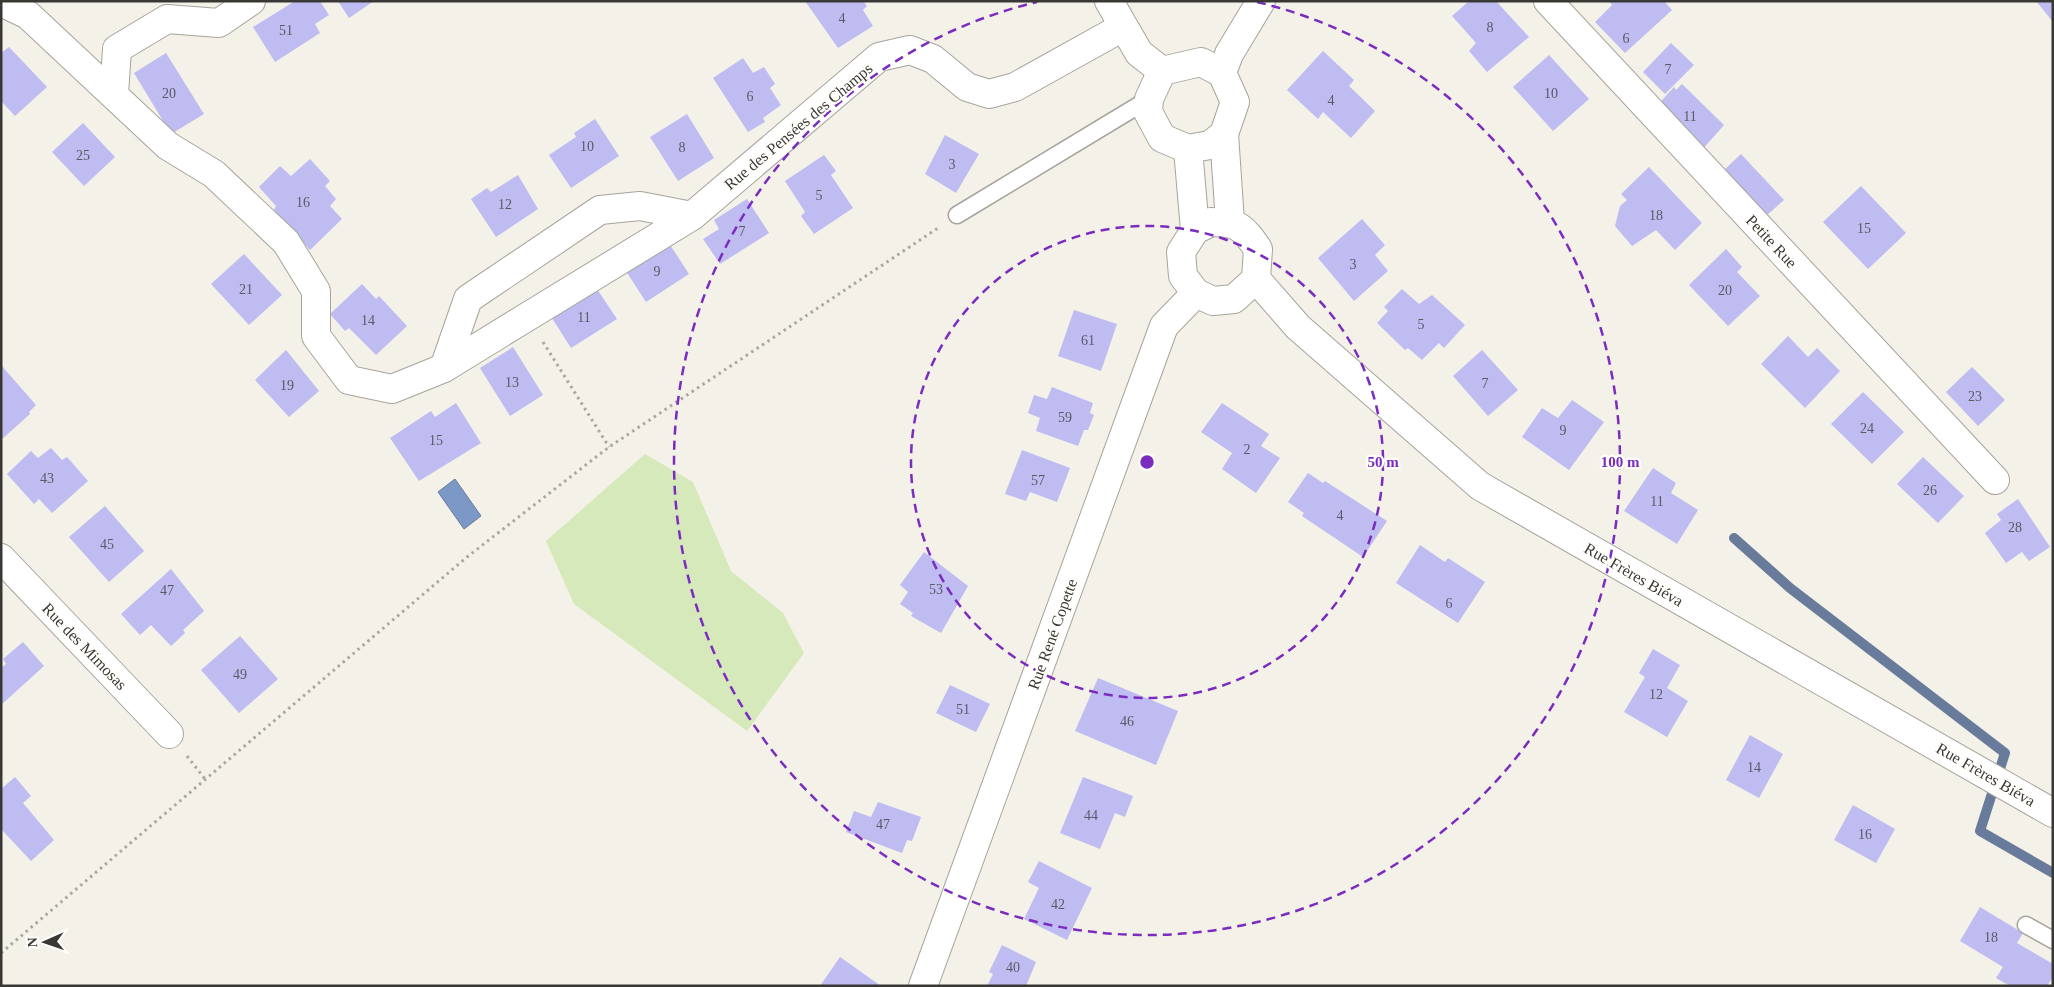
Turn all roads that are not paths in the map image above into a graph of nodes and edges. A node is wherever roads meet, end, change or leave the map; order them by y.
1 (251, 1) edge
2 (1109, 1) edge
3 (1261, 1) edge
4 (1548, 1) edge
5 (1, 2) edge
6 (1123, 27) junction
7 (1162, 71) junction
8 (1222, 73) junction
9 (114, 94) junction
10 (1149, 99) junction
11 (1224, 134) junction
12 (1188, 149) junction
13 (957, 215) road end
14 (692, 216) junction
15 (1230, 222) junction
16 (1196, 230) junction
17 (1256, 279) junction
18 (1196, 293) junction
19 (444, 368) junction
20 (1995, 480) dead end
21 (5, 568) edge
22 (169, 734) dead end
23 (2053, 813) edge
24 (2026, 925) dead end
25 (2053, 940) edge
26 (924, 986) edge

1 - 9 street
2 - 6 street
3 - 8 street
4 - 20 street, Petite Rue
5 - 9 street, Rue des Pensées des Champs
6 - 7 street
6 - 14 street, Rue des Pensées des Champs
7 - 8 street
7 - 10 street
8 - 11 street
9 - 19 street, Rue des Pensées des Champs
10 - 12 street
10 - 13 lane
11 - 12 street
11 - 15 street
12 - 16 street
14 - 19 street, Rue des Pensées des Champs
14 - 19 street
15 - 16 street
15 - 17 street
16 - 18 street
17 - 18 street
17 - 23 street, Rue Frères Biéva
18 - 26 street, Rue René Copette
21 - 22 street, Rue des Mimosas
24 - 25 lane

